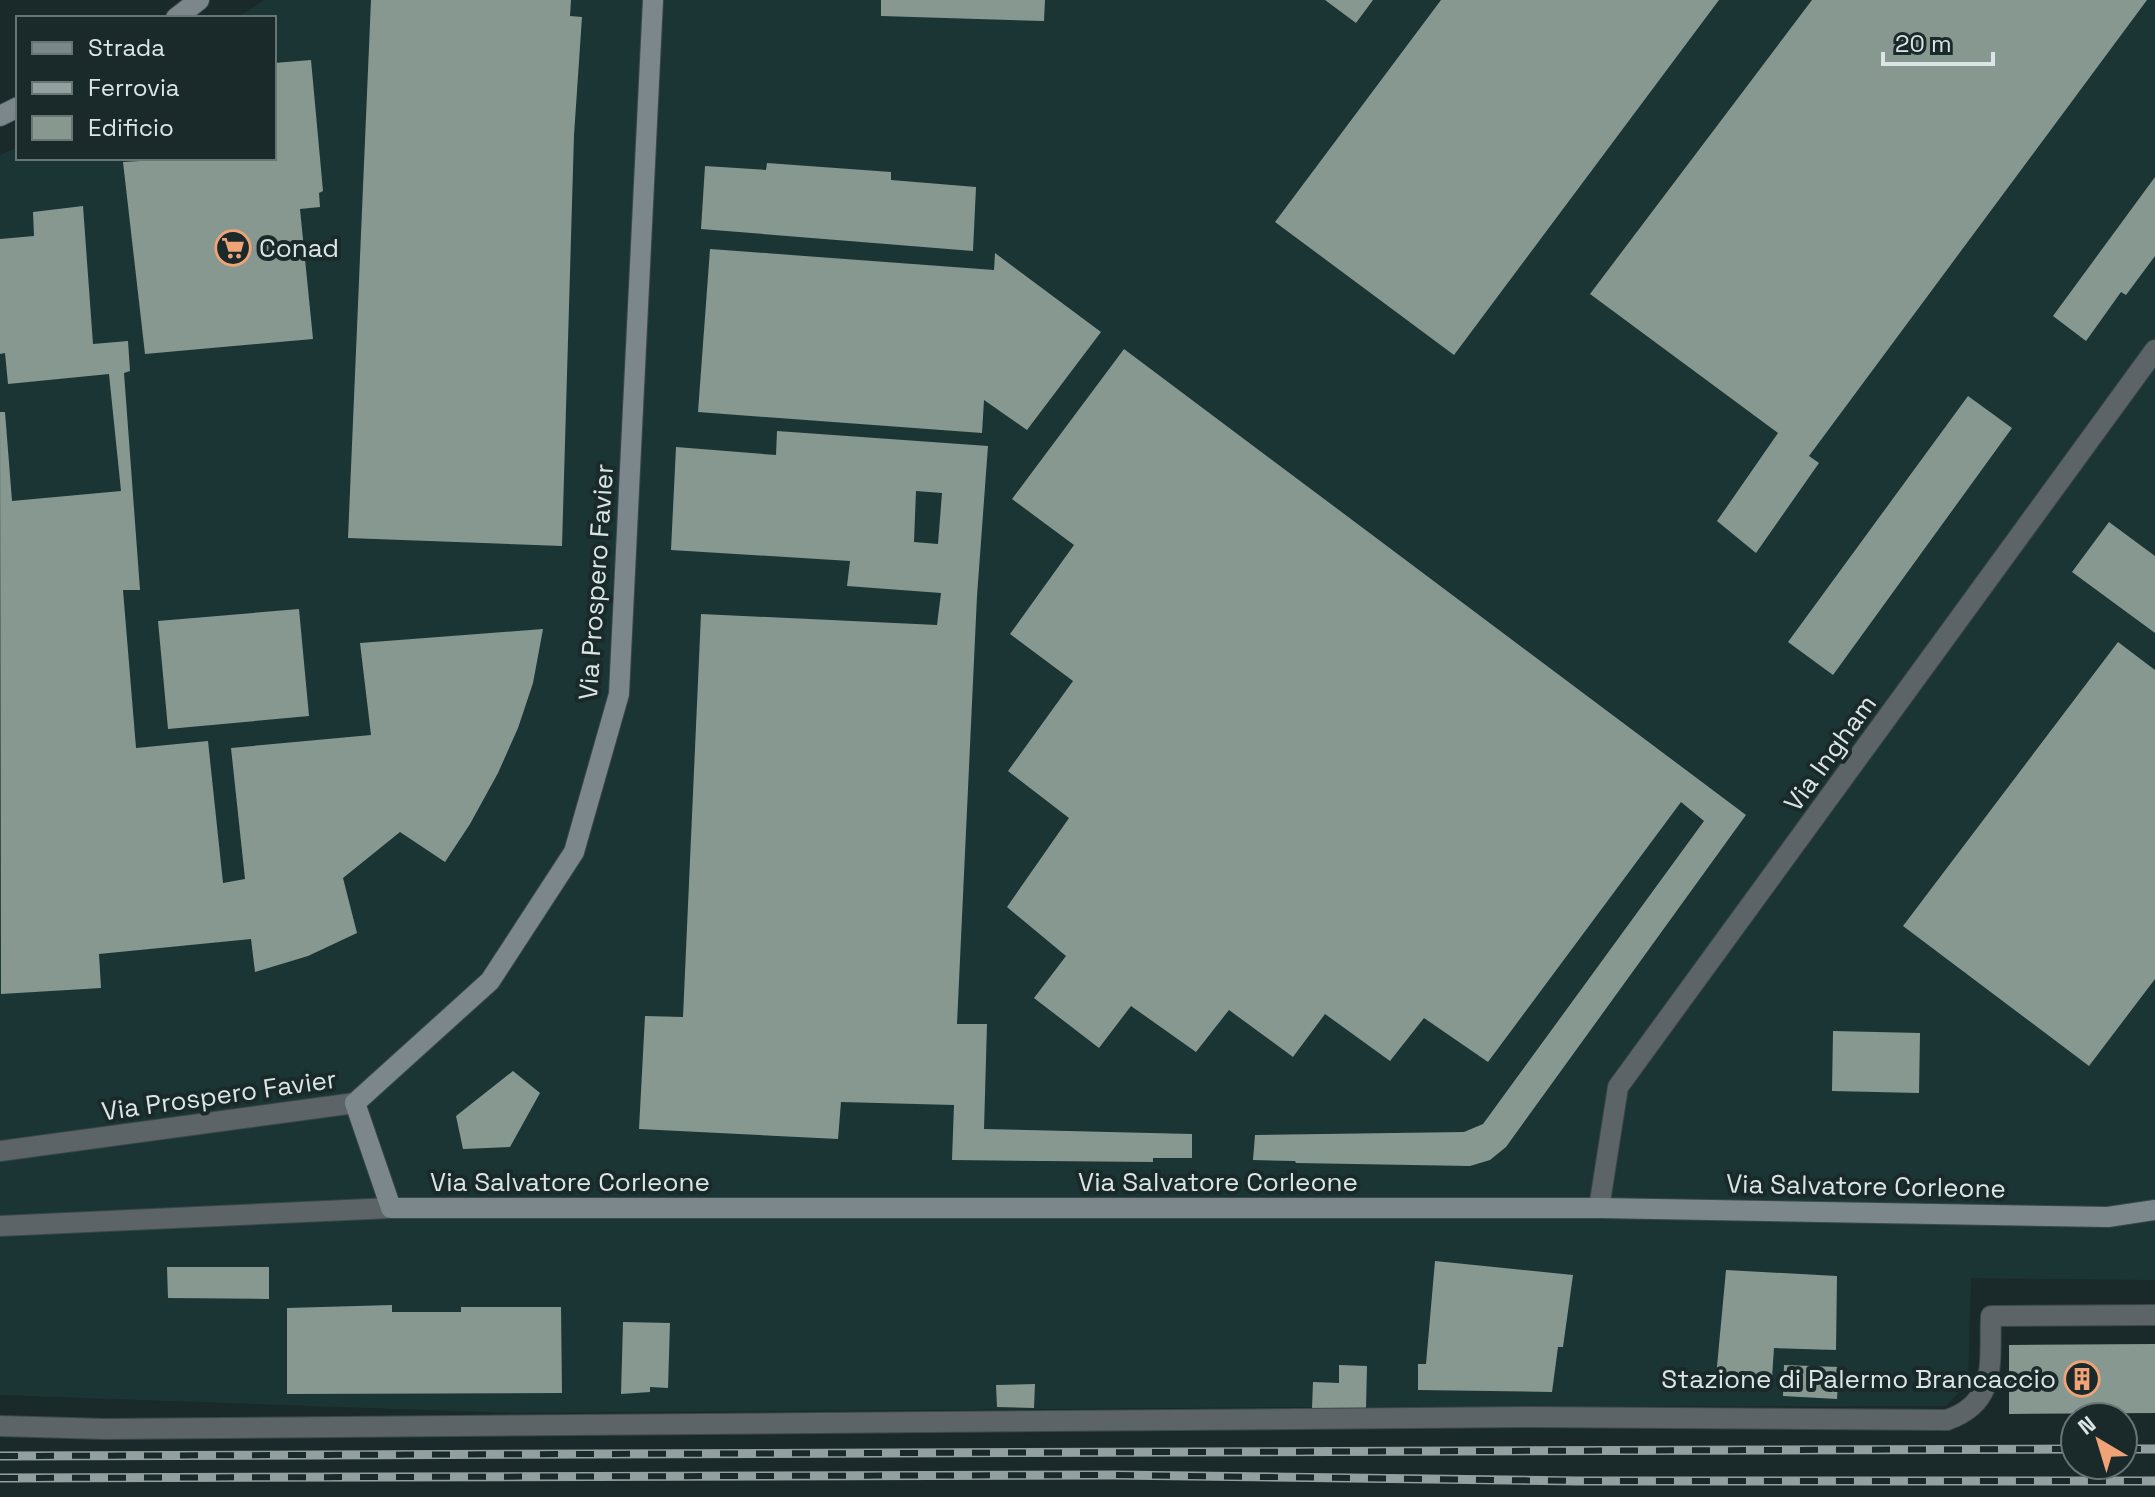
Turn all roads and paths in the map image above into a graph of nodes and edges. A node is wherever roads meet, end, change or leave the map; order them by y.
1 (199, 0) edge
2 (653, 0) edge
3 (179, 16) edge
4 (2155, 350) edge
5 (355, 1103) junction
6 (0, 1151) edge
7 (391, 1208) junction
8 (1599, 1208) junction
9 (2155, 1210) edge
10 (0, 1226) edge
11 (2155, 1315) edge
12 (0, 1426) edge

1 - 3 street
2 - 5 street, Via Prospero Favier
4 - 8 street, Via Ingham
5 - 6 street, Via Prospero Favier
5 - 7 street
7 - 8 street, Via Salvatore Corleone
7 - 10 street
8 - 9 street, Via Salvatore Corleone
11 - 12 street

